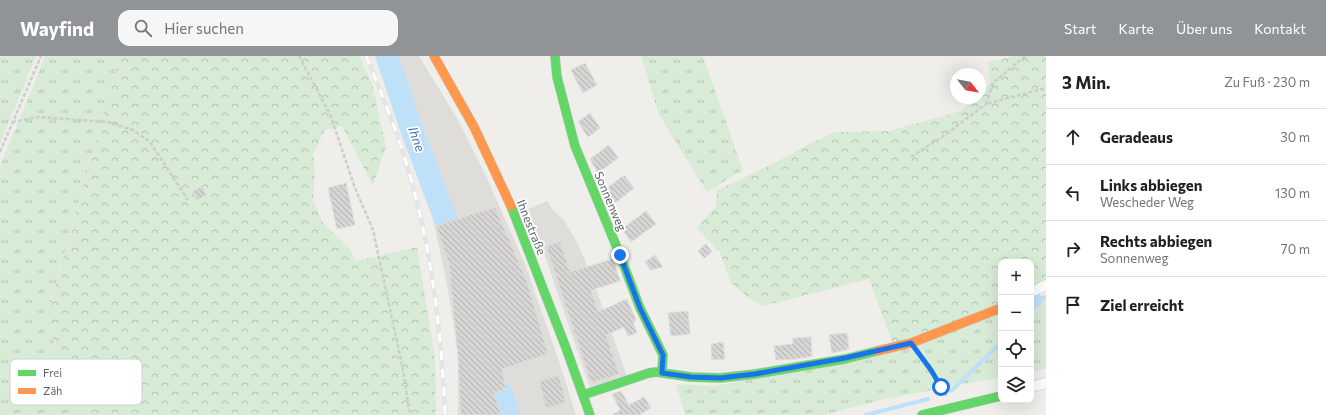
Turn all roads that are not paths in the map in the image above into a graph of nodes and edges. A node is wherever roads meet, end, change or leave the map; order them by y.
1 (434, 56) edge
2 (555, 56) edge
3 (1046, 285) edge
4 (1034, 291) edge
5 (998, 309) edge
6 (662, 373) junction
7 (1046, 383) edge
8 (1034, 387) edge
9 (583, 395) junction
10 (998, 397) edge
11 (590, 415) edge
12 (922, 415) edge

1 - 9 street, Ihnestraße
2 - 6 street, Sonnenweg
3 - 4 street
5 - 6 street
6 - 9 street
7 - 8 street
9 - 11 street, Ihnestraße
10 - 12 street

